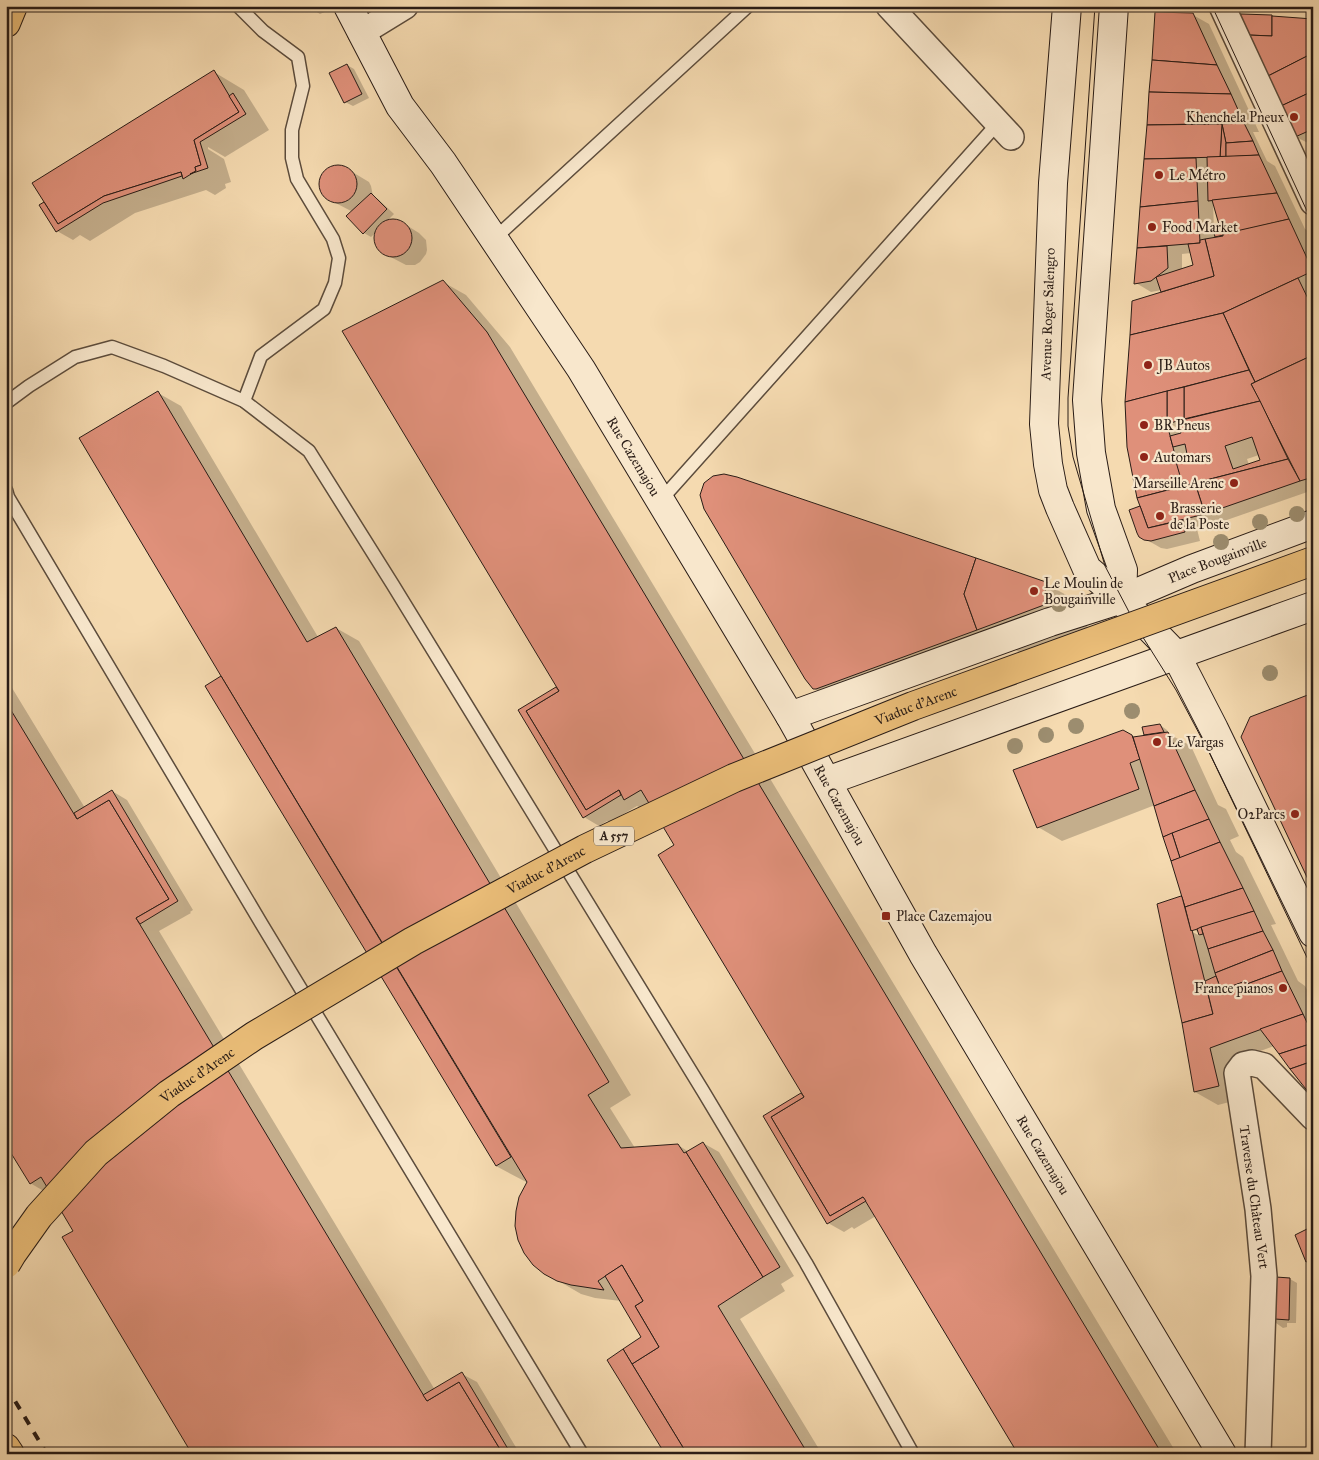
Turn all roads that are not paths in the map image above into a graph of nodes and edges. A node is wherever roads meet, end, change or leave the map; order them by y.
1 (12, 6) edge
2 (238, 6) edge
3 (348, 6) edge
4 (405, 6) edge
5 (748, 6) edge
6 (889, 6) edge
7 (1067, 6) edge
8 (1114, 6) edge
9 (1222, 6) edge
10 (6, 22) edge
11 (362, 33) junction
12 (1005, 130) joint
13 (1313, 202) edge
14 (494, 239) junction
15 (244, 401) junction
16 (6, 403) edge
17 (6, 490) edge
18 (660, 501) junction
19 (1313, 524) edge
20 (1313, 561) edge
21 (1122, 599) junction
22 (1313, 606) edge
23 (1176, 655) junction
24 (790, 716) junction
25 (827, 781) junction
26 (1313, 933) edge
27 (1313, 1117) edge
28 (6, 1264) edge
29 (6, 1448) edge
30 (10, 1454) edge
31 (582, 1454) edge
32 (913, 1454) edge
33 (1222, 1454) edge
34 (1258, 1454) edge

1 - 10 highway
2 - 15 lane
3 - 11 street, Rue Cazemajou
4 - 11 street
5 - 14 lane
6 - 12 street
7 - 21 street, Avenue Roger Salengro
8 - 21 street
9 - 13 street
11 - 14 street, Rue Cazemajou
12 - 18 lane
14 - 18 street, Rue Cazemajou
15 - 16 lane
15 - 32 lane
17 - 31 lane
18 - 24 street, Rue Cazemajou
19 - 21 street, Place Bougainville
20 - 28 highway, Viaduc d'Arenc / A 557, bridge
21 - 23 street, Avenue Roger Salengro
21 - 24 street
22 - 23 street
23 - 25 street
23 - 26 street, Avenue Roger Salengro
24 - 25 street, Rue Cazemajou
25 - 33 street, Rue Cazemajou
27 - 34 street, Traverse du Château Vert
29 - 30 highway

